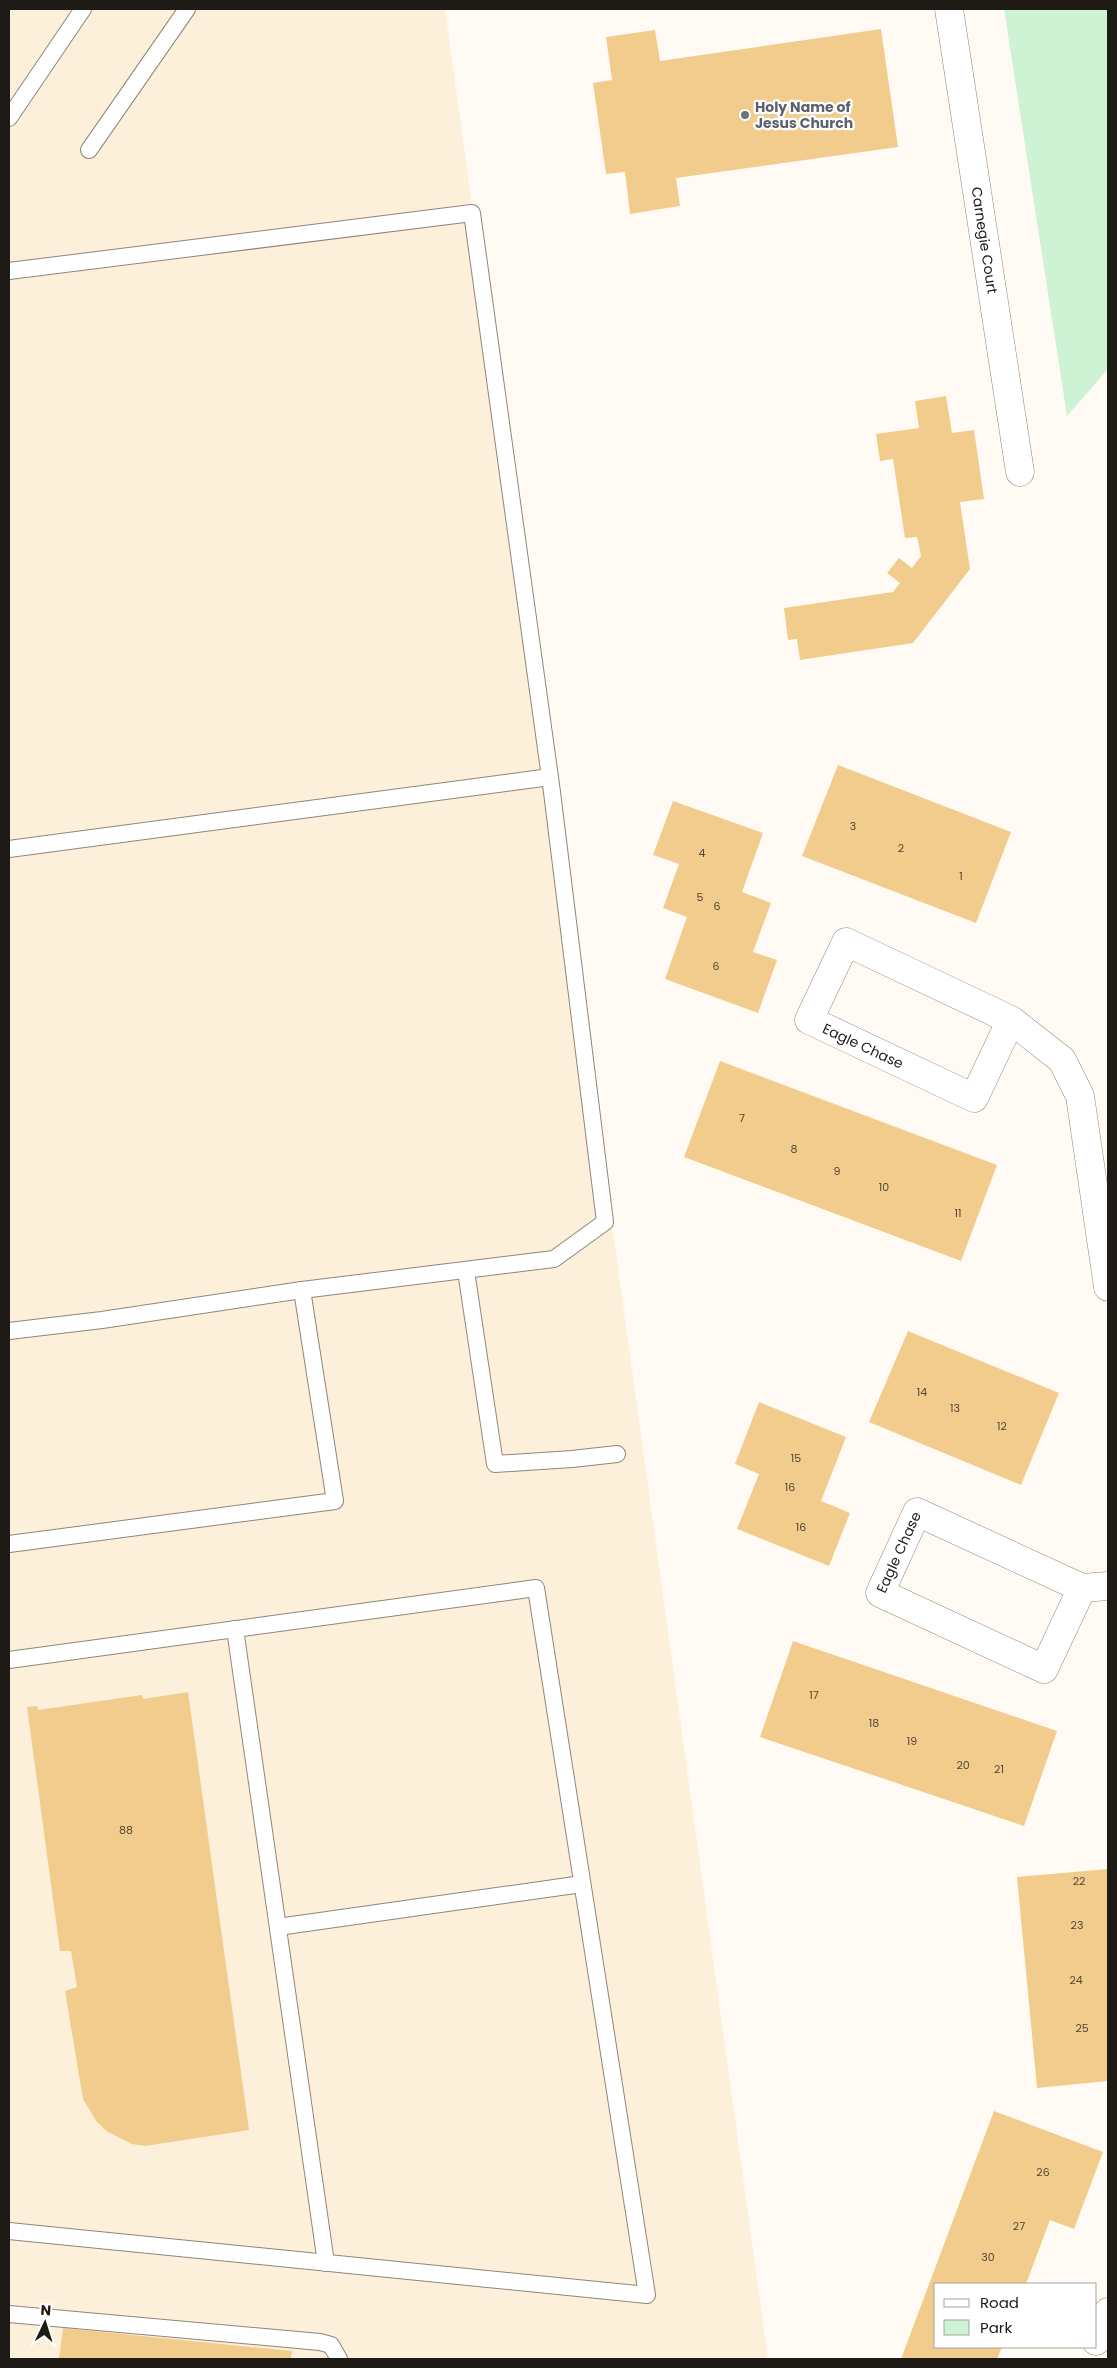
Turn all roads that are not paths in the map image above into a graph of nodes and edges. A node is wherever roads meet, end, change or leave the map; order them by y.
1 (84, 9) edge
2 (188, 9) edge
3 (950, 9) edge
4 (9, 118) edge
5 (89, 150) dead end
6 (9, 271) edge
7 (1020, 472) dead end
8 (550, 777) junction
9 (9, 849) edge
10 (1012, 1020) junction
11 (466, 1271) junction
12 (1108, 1287) edge
13 (302, 1290) junction
14 (9, 1332) edge
15 (617, 1454) dead end
16 (9, 1544) edge
17 (1108, 1586) edge
18 (1082, 1588) junction
19 (235, 1629) junction
20 (9, 1660) edge
21 (582, 1884) junction
22 (278, 1927) junction
23 (9, 2231) edge
24 (326, 2263) junction
25 (1108, 2312) edge
26 (9, 2314) edge
27 (1097, 2339) edge
28 (339, 2359) edge

1 - 4 lane
2 - 5 lane
3 - 7 street, Carnegie Court
6 - 8 lane
8 - 9 lane
8 - 11 lane
10 - 10 street, Eagle Chase
10 - 12 street, Eagle Chase
11 - 13 lane
11 - 15 lane
13 - 14 lane
13 - 16 lane
17 - 18 street, Eagle Chase
18 - 18 street, Eagle Chase
19 - 20 lane
19 - 21 lane
19 - 22 lane
21 - 22 lane
21 - 24 lane
22 - 24 lane
23 - 24 lane
25 - 27 street
26 - 28 lane

